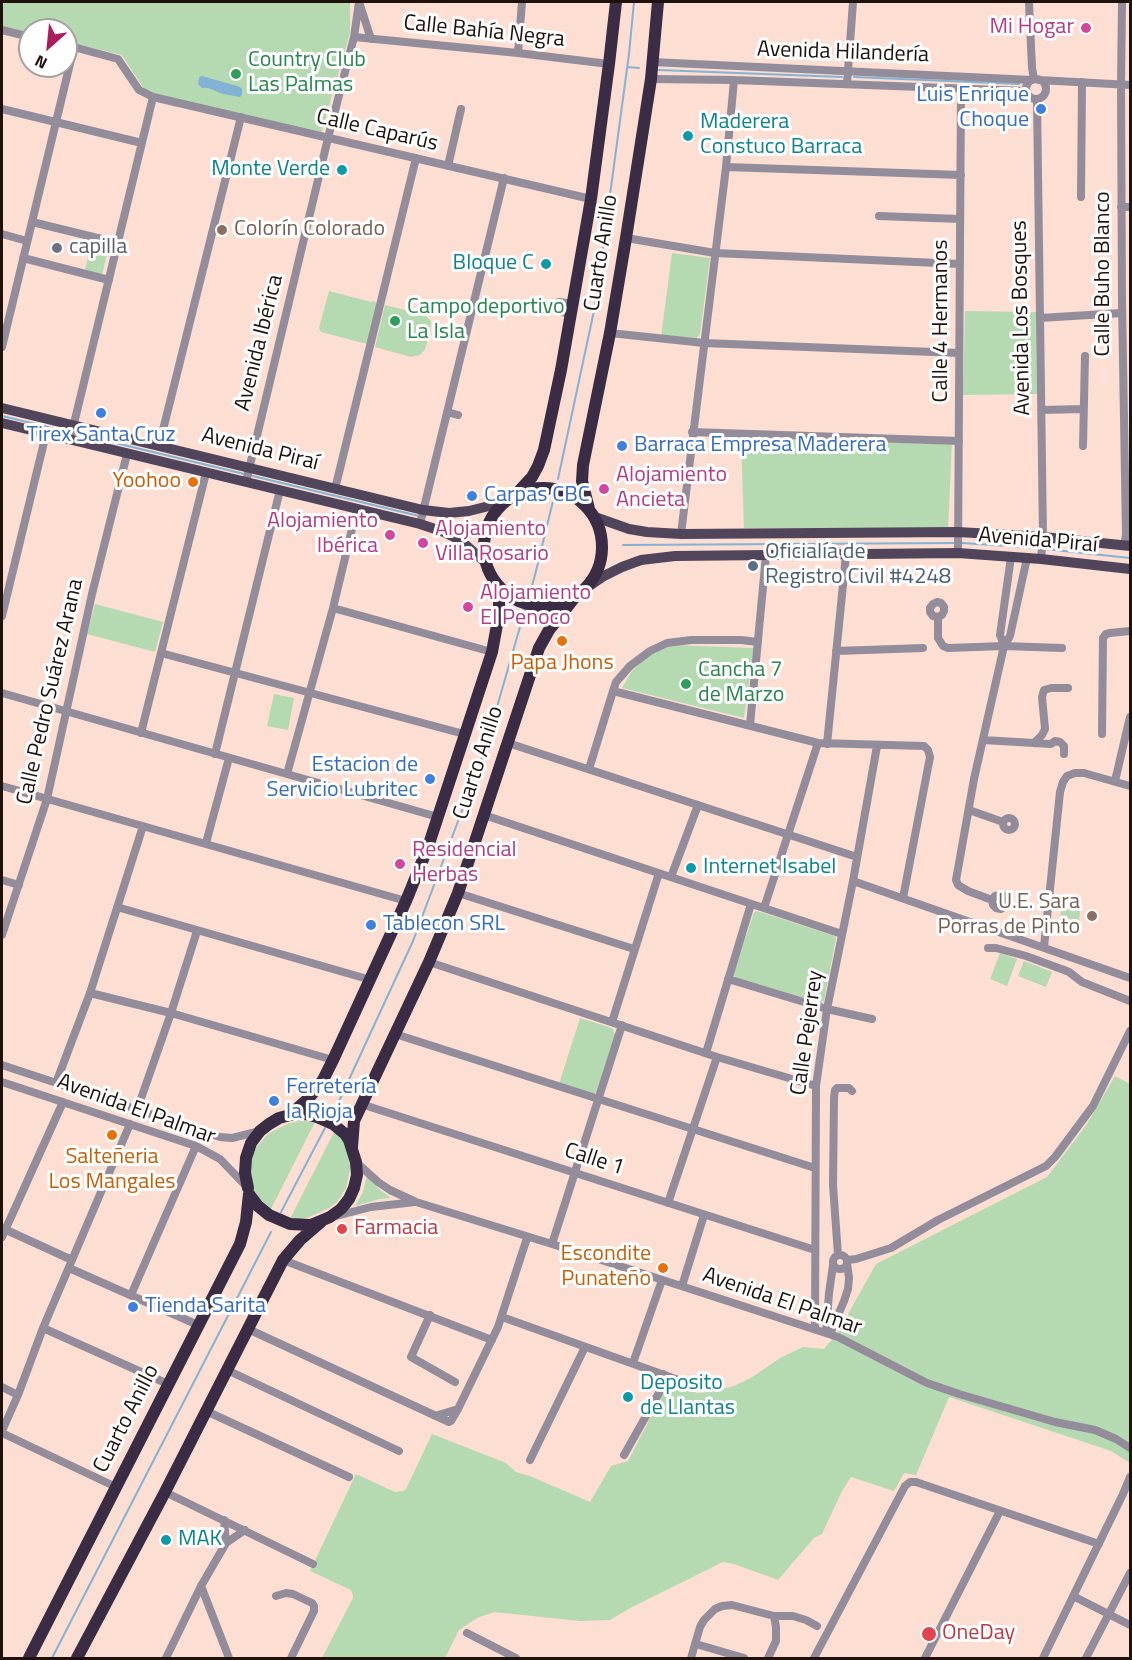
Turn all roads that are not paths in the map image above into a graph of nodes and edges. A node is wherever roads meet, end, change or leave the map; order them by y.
1 (359, 2) edge
2 (522, 2) edge
3 (616, 2) edge
4 (658, 2) edge
5 (854, 2) edge
6 (1029, 2) edge
7 (1122, 2) edge
8 (2, 30) edge
9 (18, 34) edge
10 (354, 37) junction
11 (371, 39) junction
12 (78, 48) edge
13 (518, 53) junction
14 (652, 62) junction
15 (609, 64) junction
16 (848, 70) junction
17 (64, 78) edge
18 (651, 79) junction
19 (735, 80) junction
20 (1035, 80) junction
21 (1065, 81) junction
22 (1082, 82) junction
23 (848, 84) junction
24 (1120, 84) junction
25 (1131, 85) edge
26 (961, 89) junction
27 (1046, 90) junction
28 (1026, 91) junction
29 (153, 97) junction
30 (1037, 99) junction
31 (2, 109) edge
32 (461, 109) dead end
33 (241, 117) junction
34 (56, 122) junction
35 (328, 138) junction
36 (142, 142) junction
37 (416, 158) junction
38 (448, 166) junction
39 (726, 167) junction
40 (961, 175) junction
41 (504, 178) junction
42 (1081, 197) dead end
43 (591, 198) junction
44 (1126, 207) edge
45 (879, 216) dead end
46 (960, 219) junction
47 (32, 222) junction
48 (2, 234) edge
49 (626, 238) junction
50 (27, 241) junction
51 (118, 243) junction
52 (715, 253) junction
53 (23, 258) junction
54 (960, 264) junction
55 (109, 280) junction
56 (1126, 302) edge
57 (559, 307) dead end
58 (572, 309) junction
59 (1122, 313) junction
60 (1040, 318) junction
61 (610, 333) junction
62 (704, 343) junction
63 (2, 347) edge
64 (959, 353) junction
65 (1084, 356) dead end
66 (2, 408) edge
67 (1083, 409) junction
68 (1041, 411) junction
69 (447, 412) junction
70 (458, 415) dead end
71 (2, 423) edge
72 (74, 427) junction
73 (1127, 431) edge
74 (692, 432) junction
75 (46, 434) junction
76 (71, 439) junction
77 (958, 441) junction
78 (159, 446) junction
79 (1083, 446) dead end
80 (127, 454) junction
81 (249, 468) junction
82 (206, 473) junction
83 (246, 481) junction
84 (335, 489) junction
85 (280, 490) junction
86 (513, 495) junction
87 (357, 508) junction
88 (423, 511) junction
89 (592, 513) junction
90 (421, 523) junction
91 (681, 534) junction
92 (958, 534) junction
93 (1043, 540) junction
94 (1127, 546) edge
95 (958, 551) junction
96 (766, 555) junction
97 (846, 555) junction
98 (1011, 557) junction
99 (1041, 557) junction
100 (1027, 558) junction
101 (485, 562) junction
102 (1131, 569) edge
103 (499, 587) junction
104 (588, 587) junction
105 (575, 597) junction
106 (333, 608) junction
107 (2, 616) edge
108 (938, 617) dead end
109 (1131, 632) edge
110 (758, 642) junction
111 (1004, 646) junction
112 (923, 648) dead end
113 (1062, 648) dead end
114 (836, 651) junction
115 (492, 652) junction
116 (161, 653) junction
117 (235, 673) junction
118 (1068, 688) dead end
119 (613, 691) junction
120 (2, 693) edge
121 (309, 693) junction
122 (66, 712) junction
123 (1131, 717) edge
124 (750, 725) junction
125 (141, 733) junction
126 (464, 734) junction
127 (1102, 734) dead end
128 (983, 740) junction
129 (508, 743) junction
130 (822, 743) junction
131 (1034, 743) junction
132 (877, 746) junction
133 (215, 754) junction
134 (1064, 754) dead end
135 (229, 758) junction
136 (589, 769) junction
137 (287, 774) junction
138 (1115, 781) junction
139 (2, 786) edge
140 (1131, 786) edge
141 (47, 799) junction
142 (698, 805) junction
143 (969, 810) junction
144 (484, 815) junction
145 (438, 817) junction
146 (1003, 822) dead end
147 (143, 826) junction
148 (788, 834) junction
149 (206, 843) junction
150 (857, 857) junction
151 (659, 873) junction
152 (671, 877) junction
153 (2, 880) edge
154 (853, 881) junction
155 (19, 885) junction
156 (458, 893) junction
157 (903, 898) junction
158 (992, 900) dead end
159 (406, 901) junction
160 (751, 904) junction
161 (117, 907) junction
162 (764, 908) junction
163 (197, 931) junction
164 (842, 934) junction
165 (2, 935) edge
166 (1044, 947) junction
167 (988, 948) dead end
168 (634, 949) junction
169 (429, 962) junction
170 (1131, 978) edge
171 (728, 979) junction
172 (371, 980) junction
173 (90, 993) junction
174 (1131, 1001) edge
175 (827, 1009) junction
176 (171, 1013) junction
177 (872, 1019) dead end
178 (612, 1022) junction
179 (622, 1025) junction
180 (1131, 1031) edge
181 (395, 1034) junction
182 (706, 1053) junction
183 (717, 1057) junction
184 (333, 1060) junction
185 (2, 1065) edge
186 (2, 1082) edge
187 (56, 1083) junction
188 (816, 1086) junction
189 (852, 1091) dead end
190 (598, 1098) junction
191 (63, 1102) junction
192 (361, 1104) junction
193 (136, 1110) junction
194 (151, 1114) junction
195 (290, 1115) junction
196 (130, 1124) junction
197 (146, 1129) junction
198 (693, 1129) junction
199 (260, 1131) junction
200 (196, 1146) junction
201 (352, 1147) junction
202 (356, 1162) junction
203 (815, 1168) junction
204 (574, 1173) junction
205 (249, 1191) junction
206 (416, 1202) junction
207 (668, 1203) junction
208 (704, 1215) junction
209 (326, 1219) junction
210 (3, 1231) edge
211 (528, 1238) junction
212 (552, 1244) junction
213 (815, 1250) junction
214 (838, 1255) junction
215 (283, 1260) junction
216 (847, 1262) junction
217 (71, 1264) junction
218 (833, 1265) junction
219 (662, 1280) junction
220 (682, 1286) junction
221 (131, 1295) junction
222 (430, 1315) junction
223 (502, 1317) junction
224 (198, 1325) junction
225 (43, 1328) junction
226 (248, 1329) junction
227 (814, 1329) junction
228 (831, 1335) junction
229 (492, 1340) junction
230 (585, 1347) junction
231 (633, 1363) junction
232 (227, 1370) junction
233 (663, 1374) junction
234 (455, 1382) dead end
235 (168, 1384) junction
236 (2, 1387) edge
237 (698, 1387) dead end
238 (18, 1395) junction
239 (206, 1411) junction
240 (2, 1432) edge
241 (1131, 1448) edge
242 (399, 1451) dead end
243 (624, 1455) dead end
244 (530, 1460) dead end
245 (349, 1477) dead end
246 (1131, 1477) edge
247 (116, 1487) junction
248 (165, 1492) junction
249 (1000, 1511) junction
250 (224, 1520) junction
251 (245, 1530) junction
252 (226, 1543) junction
253 (1099, 1544) junction
254 (313, 1564) dead end
255 (1131, 1573) edge
256 (201, 1586) junction
257 (276, 1596) dead end
258 (1073, 1596) junction
259 (1109, 1614) junction
260 (774, 1616) junction
261 (1131, 1625) edge
262 (817, 1626) dead end
263 (467, 1633) dead end
264 (696, 1644) junction
265 (691, 1658) edge
266 (28, 1659) edge
267 (77, 1659) edge
268 (166, 1659) edge
269 (229, 1659) edge
270 (291, 1659) edge
271 (516, 1659) edge
272 (744, 1659) edge
273 (768, 1659) edge
274 (814, 1659) edge
275 (925, 1659) edge
276 (1043, 1659) edge
277 (1086, 1659) edge

1 - 10 street, Avenida Ibérica
1 - 11 street, Avenida Ibérica
2 - 13 street
3 - 15 highway
4 - 14 highway, Cuarto Anillo
5 - 16 street
6 - 20 street
7 - 24 street, Calle Buho Blanco
8 - 9 street
10 - 11 street, Calle Bahía Negra
10 - 35 street, Avenida Ibérica
11 - 13 street, Calle Bahía Negra
12 - 29 street, Calle Caparús
13 - 15 street, Calle Bahía Negra
14 - 16 street, Avenida Hilandería
14 - 18 highway, Cuarto Anillo
15 - 43 highway
16 - 20 street, Avenida Hilandería
16 - 23 street
17 - 34 street
18 - 19 street, Avenida Hilandería
18 - 49 highway, Cuarto Anillo
19 - 23 street, Avenida Hilandería
19 - 39 street
20 - 21 street, Avenida Hilandería
20 - 27 street
20 - 28 street
21 - 22 street, Avenida Hilandería
21 - 27 street, Avenida Hilandería
22 - 24 street, Avenida Hilandería
22 - 42 street
23 - 26 street, Avenida Hilandería
24 - 25 street, Avenida Hilandería
24 - 44 street, Calle Buho Blanco
26 - 28 street, Avenida Hilandería
26 - 40 street, Calle 4 Hermanos
27 - 30 street
28 - 30 street
29 - 33 street, Calle Caparús
29 - 36 street
30 - 60 street, Avenida Los Bosques
31 - 34 street
32 - 38 street
33 - 35 street, Calle Caparús
33 - 78 street
34 - 36 street
34 - 47 street
35 - 37 street, Calle Caparús
35 - 81 street, Avenida Ibérica
36 - 51 street
37 - 38 street, Calle Caparús
37 - 84 street
38 - 41 street, Calle Caparús
39 - 40 street
39 - 52 street
40 - 46 street, Calle 4 Hermanos
41 - 43 street, Calle Caparús
41 - 69 street
43 - 58 highway
44 - 56 street, Calle Buho Blanco
45 - 46 street
46 - 54 street, Calle 4 Hermanos
47 - 50 street
47 - 51 street
48 - 50 street
49 - 52 street
49 - 61 highway, Cuarto Anillo
50 - 53 street
51 - 55 street
52 - 54 street
52 - 62 street
53 - 55 street
53 - 63 street
54 - 64 street, Calle 4 Hermanos
55 - 72 street
56 - 59 street, Calle Buho Blanco
57 - 58 street
58 - 86 highway
59 - 60 street
59 - 73 street, Calle Buho Blanco
60 - 68 street, Avenida Los Bosques
61 - 62 street
61 - 89 highway, Cuarto Anillo
62 - 64 street
62 - 74 street
64 - 77 street, Calle 4 Hermanos
65 - 67 street
66 - 72 main road, Avenida Piraí
67 - 68 street
67 - 79 street
68 - 93 street, Avenida Los Bosques
69 - 70 street
69 - 88 street
71 - 75 main road, Avenida Piraí
72 - 76 street
72 - 78 main road, Avenida Piraí
73 - 94 street, Calle Buho Blanco
74 - 77 street
74 - 91 street
75 - 76 main road, Avenida Piraí
75 - 107 street
76 - 80 main road, Avenida Piraí
77 - 92 street, Calle 4 Hermanos
78 - 81 main road, Avenida Piraí
80 - 82 main road, Avenida Piraí
80 - 122 street, Calle Pedro Suárez Arana
81 - 83 street, Avenida Ibérica
81 - 84 main road, Avenida Piraí
82 - 83 main road, Avenida Piraí
82 - 116 street
83 - 85 main road, Avenida Piraí
84 - 88 main road, Avenida Piraí
85 - 87 main road, Avenida Piraí
85 - 117 street
86 - 88 main road, Avenida Piraí
86 - 89 highway
86 - 101 highway
87 - 90 main road, Avenida Piraí
87 - 106 street
88 - 90 street
89 - 91 main road, Avenida Piraí
89 - 104 highway
90 - 101 main road, Avenida Piraí
91 - 92 main road, Avenida Piraí
92 - 93 main road, Avenida Piraí
92 - 95 street, Calle 4 Hermanos
93 - 94 main road, Avenida Piraí
93 - 99 street, Avenida Los Bosques
95 - 97 main road, Avenida Piraí
95 - 98 main road, Avenida Piraí
96 - 97 main road, Avenida Piraí
96 - 104 main road, Avenida Piraí
96 - 110 street
97 - 114 street
98 - 100 main road, Avenida Piraí
98 - 111 street
99 - 100 main road, Avenida Piraí
99 - 102 main road, Avenida Piraí
100 - 111 street
101 - 103 highway
103 - 105 highway
103 - 115 highway, Cuarto Anillo
104 - 105 highway
105 - 129 highway, Cuarto Anillo
106 - 115 street
106 - 121 street
108 - 111 street
109 - 127 street
110 - 119 street
110 - 124 street
111 - 113 street
111 - 128 street
112 - 114 street
114 - 130 street
115 - 126 highway, Cuarto Anillo
116 - 117 street
116 - 125 street
117 - 121 street
117 - 133 street
118 - 131 street
119 - 124 street
119 - 136 street
120 - 122 street
121 - 126 street
121 - 137 street
122 - 125 street
122 - 141 street, Calle Pedro Suárez Arana
123 - 138 street
124 - 130 street
125 - 133 street
126 - 145 highway, Cuarto Anillo
128 - 131 street
128 - 143 street
129 - 136 street
129 - 144 highway, Cuarto Anillo
130 - 132 street
130 - 148 street
131 - 134 street
132 - 150 street, Calle Pejerrey
132 - 157 street
133 - 135 street
135 - 137 street
135 - 149 street
136 - 142 street
137 - 145 street
138 - 140 street
138 - 166 street
139 - 141 street
141 - 147 street
141 - 155 street, Calle Pedro Suárez Arana
142 - 148 street
142 - 152 street
143 - 146 street
143 - 158 street
144 - 151 street
144 - 156 highway, Cuarto Anillo
145 - 159 highway, Cuarto Anillo
147 - 149 street
147 - 161 street
148 - 150 street
148 - 162 street
149 - 159 street
150 - 154 street, Calle Pejerrey
151 - 152 street
151 - 168 street
152 - 160 street
153 - 155 street
154 - 157 street
154 - 164 street, Calle Pejerrey
155 - 165 street, Calle Pedro Suárez Arana
156 - 168 street
156 - 169 highway, Cuarto Anillo
157 - 166 street
159 - 172 highway, Cuarto Anillo
160 - 162 street
160 - 171 street
161 - 163 street
161 - 173 street
162 - 164 street
163 - 172 street
163 - 176 street
164 - 175 street, Calle Pejerrey
166 - 170 street
167 - 174 street
168 - 178 street
169 - 178 street
169 - 181 highway, Cuarto Anillo
171 - 175 street
171 - 182 street
172 - 184 highway, Cuarto Anillo
173 - 176 street
173 - 187 street
175 - 177 street
175 - 188 street, Calle Pejerrey
176 - 184 street
176 - 193 street
178 - 179 street
179 - 182 street
179 - 190 street
180 - 216 street
181 - 190 street
181 - 192 highway, Cuarto Anillo
182 - 183 street
183 - 188 street
183 - 198 street
184 - 195 highway, Cuarto Anillo
185 - 187 street, Avenida El Palmar
186 - 191 street, Avenida El Palmar
187 - 193 street, Avenida El Palmar
188 - 203 street, Calle Pejerrey
189 - 214 street
190 - 198 street
190 - 204 street
191 - 196 street, Avenida El Palmar
191 - 210 street
192 - 201 highway, Cuarto Anillo
192 - 204 street, Calle 1
193 - 194 street, Avenida El Palmar
194 - 197 street
194 - 199 street, Avenida El Palmar
195 - 199 highway
195 - 201 highway
196 - 197 street, Avenida El Palmar
196 - 217 street
197 - 200 street, Avenida El Palmar
198 - 203 street
198 - 207 street
199 - 205 highway
200 - 205 street, Avenida El Palmar
200 - 221 street
201 - 202 highway
202 - 206 street, Avenida El Palmar
202 - 209 highway
203 - 213 street, Calle Pejerrey
204 - 207 street, Calle 1
204 - 212 street
205 - 209 highway
205 - 224 highway, Cuarto Anillo
206 - 209 street, Avenida El Palmar
206 - 211 street, Avenida El Palmar
207 - 208 street, Calle 1
208 - 213 street, Calle 1
208 - 220 street
209 - 215 highway
210 - 217 street
211 - 212 street, Avenida El Palmar
211 - 223 street
212 - 219 street, Avenida El Palmar
213 - 227 street, Calle Pejerrey
214 - 216 street
214 - 218 street
215 - 222 street
215 - 226 highway
216 - 218 street
216 - 228 street
217 - 221 street
217 - 225 street
218 - 228 street
219 - 220 street, Avenida El Palmar
219 - 231 street
220 - 227 street, Avenida El Palmar
221 - 224 street
222 - 229 street
222 - 234 street
223 - 229 street
223 - 230 street
224 - 235 highway, Cuarto Anillo
225 - 235 street
225 - 238 street
226 - 229 street
226 - 232 highway
227 - 228 street, Avenida El Palmar
228 - 241 street, Avenida El Palmar
230 - 231 street
230 - 244 street
231 - 233 street
232 - 239 highway
232 - 242 street
233 - 237 street
233 - 243 street
235 - 247 highway, Cuarto Anillo
236 - 238 street
238 - 240 street
239 - 245 street
239 - 248 highway
240 - 247 street
246 - 253 street
247 - 266 highway, Cuarto Anillo
248 - 250 street
248 - 267 highway
249 - 253 street
249 - 274 street
249 - 275 street
250 - 251 street
250 - 252 street
251 - 252 street
251 - 254 street
252 - 256 street
253 - 258 street
255 - 259 street
256 - 268 street
256 - 269 street
257 - 270 street
258 - 259 street
258 - 276 street
259 - 261 street
259 - 277 street
260 - 262 street
260 - 264 street
260 - 273 street
263 - 271 street
264 - 265 street
264 - 272 street

